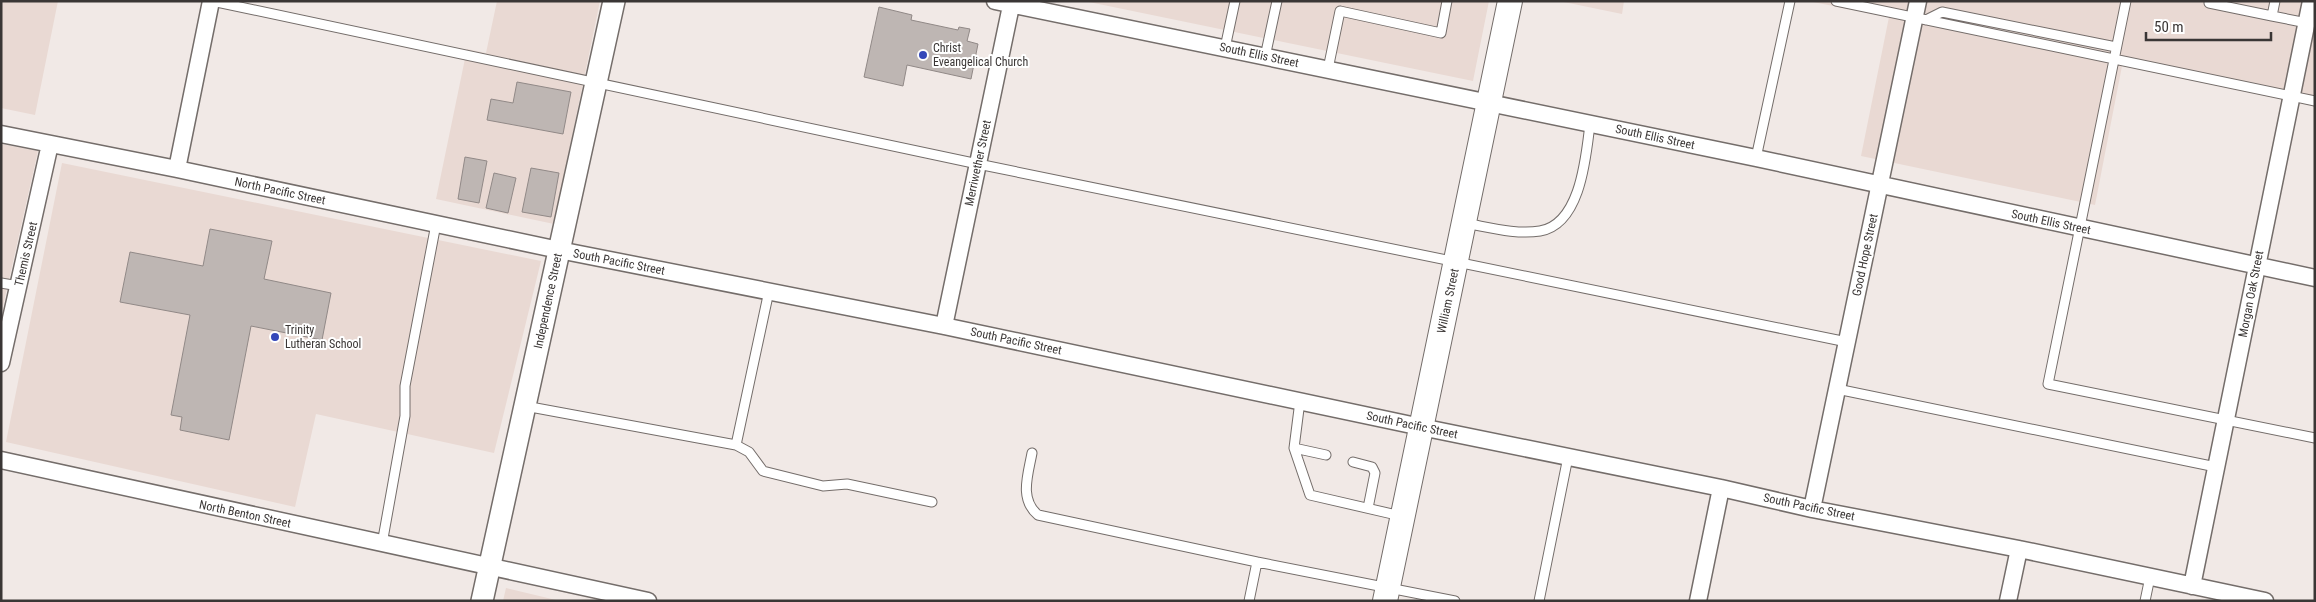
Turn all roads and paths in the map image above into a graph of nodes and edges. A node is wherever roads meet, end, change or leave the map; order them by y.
1 (212, 1) edge
2 (614, 1) edge
3 (995, 1) edge
4 (1235, 1) edge
5 (1277, 1) edge
6 (1448, 1) edge
7 (1510, 1) edge
8 (1790, 1) edge
9 (1836, 1) edge
10 (1918, 1) edge
11 (2126, 1) edge
12 (2275, 1) edge
13 (2311, 1) edge
14 (1012, 3) edge
15 (2209, 4) dead end
16 (2272, 16) junction
17 (1920, 19) junction
18 (2307, 23) junction
19 (2116, 47) junction
20 (1225, 48) junction
21 (1265, 56) junction
22 (2114, 60) junction
23 (1328, 69) junction
24 (596, 84) junction
25 (2292, 96) junction
26 (2315, 101) edge
27 (1489, 102) junction
28 (1590, 124) junction
29 (1, 134) edge
30 (50, 144) junction
31 (1756, 158) junction
32 (978, 164) junction
33 (177, 169) junction
34 (1880, 184) junction
35 (1464, 223) junction
36 (436, 224) junction
37 (2078, 228) junction
38 (559, 250) junction
39 (1456, 262) junction
40 (2257, 267) junction
41 (2315, 278) edge
42 (1, 282) edge
43 (19, 286) junction
44 (769, 291) junction
45 (944, 326) junction
46 (1847, 342) junction
47 (1, 363) edge
48 (1837, 390) junction
49 (1300, 401) junction
50 (525, 406) junction
51 (2226, 419) junction
52 (1421, 427) junction
53 (2315, 438) edge
54 (736, 445) junction
55 (1294, 448) junction
56 (1032, 453) dead end
57 (1326, 456) dead end
58 (1568, 457) junction
59 (1, 460) edge
60 (1353, 462) dead end
61 (2216, 466) junction
62 (1721, 488) junction
63 (932, 502) dead end
64 (1368, 508) junction
65 (1812, 509) junction
66 (1403, 516) junction
67 (382, 544) junction
68 (2019, 549) junction
69 (1257, 562) junction
70 (490, 568) junction
71 (2150, 577) junction
72 (2192, 586) junction
73 (1386, 595) edge
74 (482, 601) edge
75 (648, 601) edge
76 (1249, 601) edge
77 (1455, 601) edge
78 (1539, 601) edge
79 (1698, 601) edge
80 (2008, 601) edge
81 (2145, 601) edge
82 (2265, 601) edge

1 - 24 lane
1 - 33 street
2 - 24 street, Independence Street
3 - 14 street, South Ellis Street
4 - 20 lane
5 - 21 lane
6 - 23 lane
7 - 27 main road, William Street
8 - 31 lane
9 - 17 lane
10 - 17 street, Good Hope Street
11 - 19 lane
12 - 16 lane
13 - 18 street, Morgan Oak Street
14 - 20 street, South Ellis Street
14 - 32 street, Merriwether Street
15 - 16 lane
16 - 18 lane
17 - 19 lane
17 - 22 lane
17 - 34 street, Good Hope Street
18 - 25 street, Morgan Oak Street
19 - 22 lane
20 - 21 street, South Ellis Street
21 - 23 street, South Ellis Street
22 - 25 lane
22 - 37 lane
23 - 27 street, South Ellis Street
24 - 32 lane
24 - 38 street, Independence Street
25 - 26 lane
25 - 40 street, Morgan Oak Street
27 - 28 street, South Ellis Street
27 - 35 main road, William Street
28 - 31 street, South Ellis Street
28 - 35 lane
29 - 30 street, North Pacific Street
30 - 33 street, North Pacific Street
30 - 43 street, Themis Street
31 - 34 street, South Ellis Street
32 - 39 lane
32 - 45 street, Merriwether Street
33 - 36 street, North Pacific Street
34 - 37 street, South Ellis Street
34 - 46 street, Good Hope Street
35 - 39 main road, William Street
36 - 38 street, North Pacific Street
36 - 67 lane
37 - 40 street, South Ellis Street
37 - 51 lane
38 - 44 street, South Pacific Street
38 - 50 street, Independence Street
39 - 46 lane
39 - 52 main road, William Street
40 - 41 street, South Ellis Street
40 - 51 street, Morgan Oak Street
42 - 43 lane
43 - 47 street, Themis Street
44 - 45 street, South Pacific Street
44 - 54 lane
45 - 49 street, South Pacific Street
46 - 48 street, Good Hope Street
48 - 61 lane
48 - 65 street, Good Hope Street
49 - 52 street, South Pacific Street
49 - 55 lane
50 - 54 lane
50 - 70 street, Independence Street
51 - 53 lane
51 - 61 street, Morgan Oak Street
52 - 58 street, South Pacific Street
52 - 66 main road, William Street
54 - 63 lane
55 - 57 lane
55 - 64 lane
56 - 69 lane
58 - 62 street, South Pacific Street
58 - 78 lane
59 - 67 street, North Benton Street
60 - 64 lane
61 - 72 street, Morgan Oak Street
62 - 65 street, South Pacific Street
62 - 79 street
64 - 66 lane
65 - 68 street, South Pacific Street
66 - 73 main road, William Street
67 - 70 street, North Benton Street
68 - 71 street, South Pacific Street
68 - 80 street
69 - 73 lane
69 - 76 lane
70 - 74 street, Independence Street
70 - 75 street, North Benton Street
71 - 72 street, South Pacific Street
71 - 81 lane
72 - 82 street, South Pacific Street
73 - 77 lane

